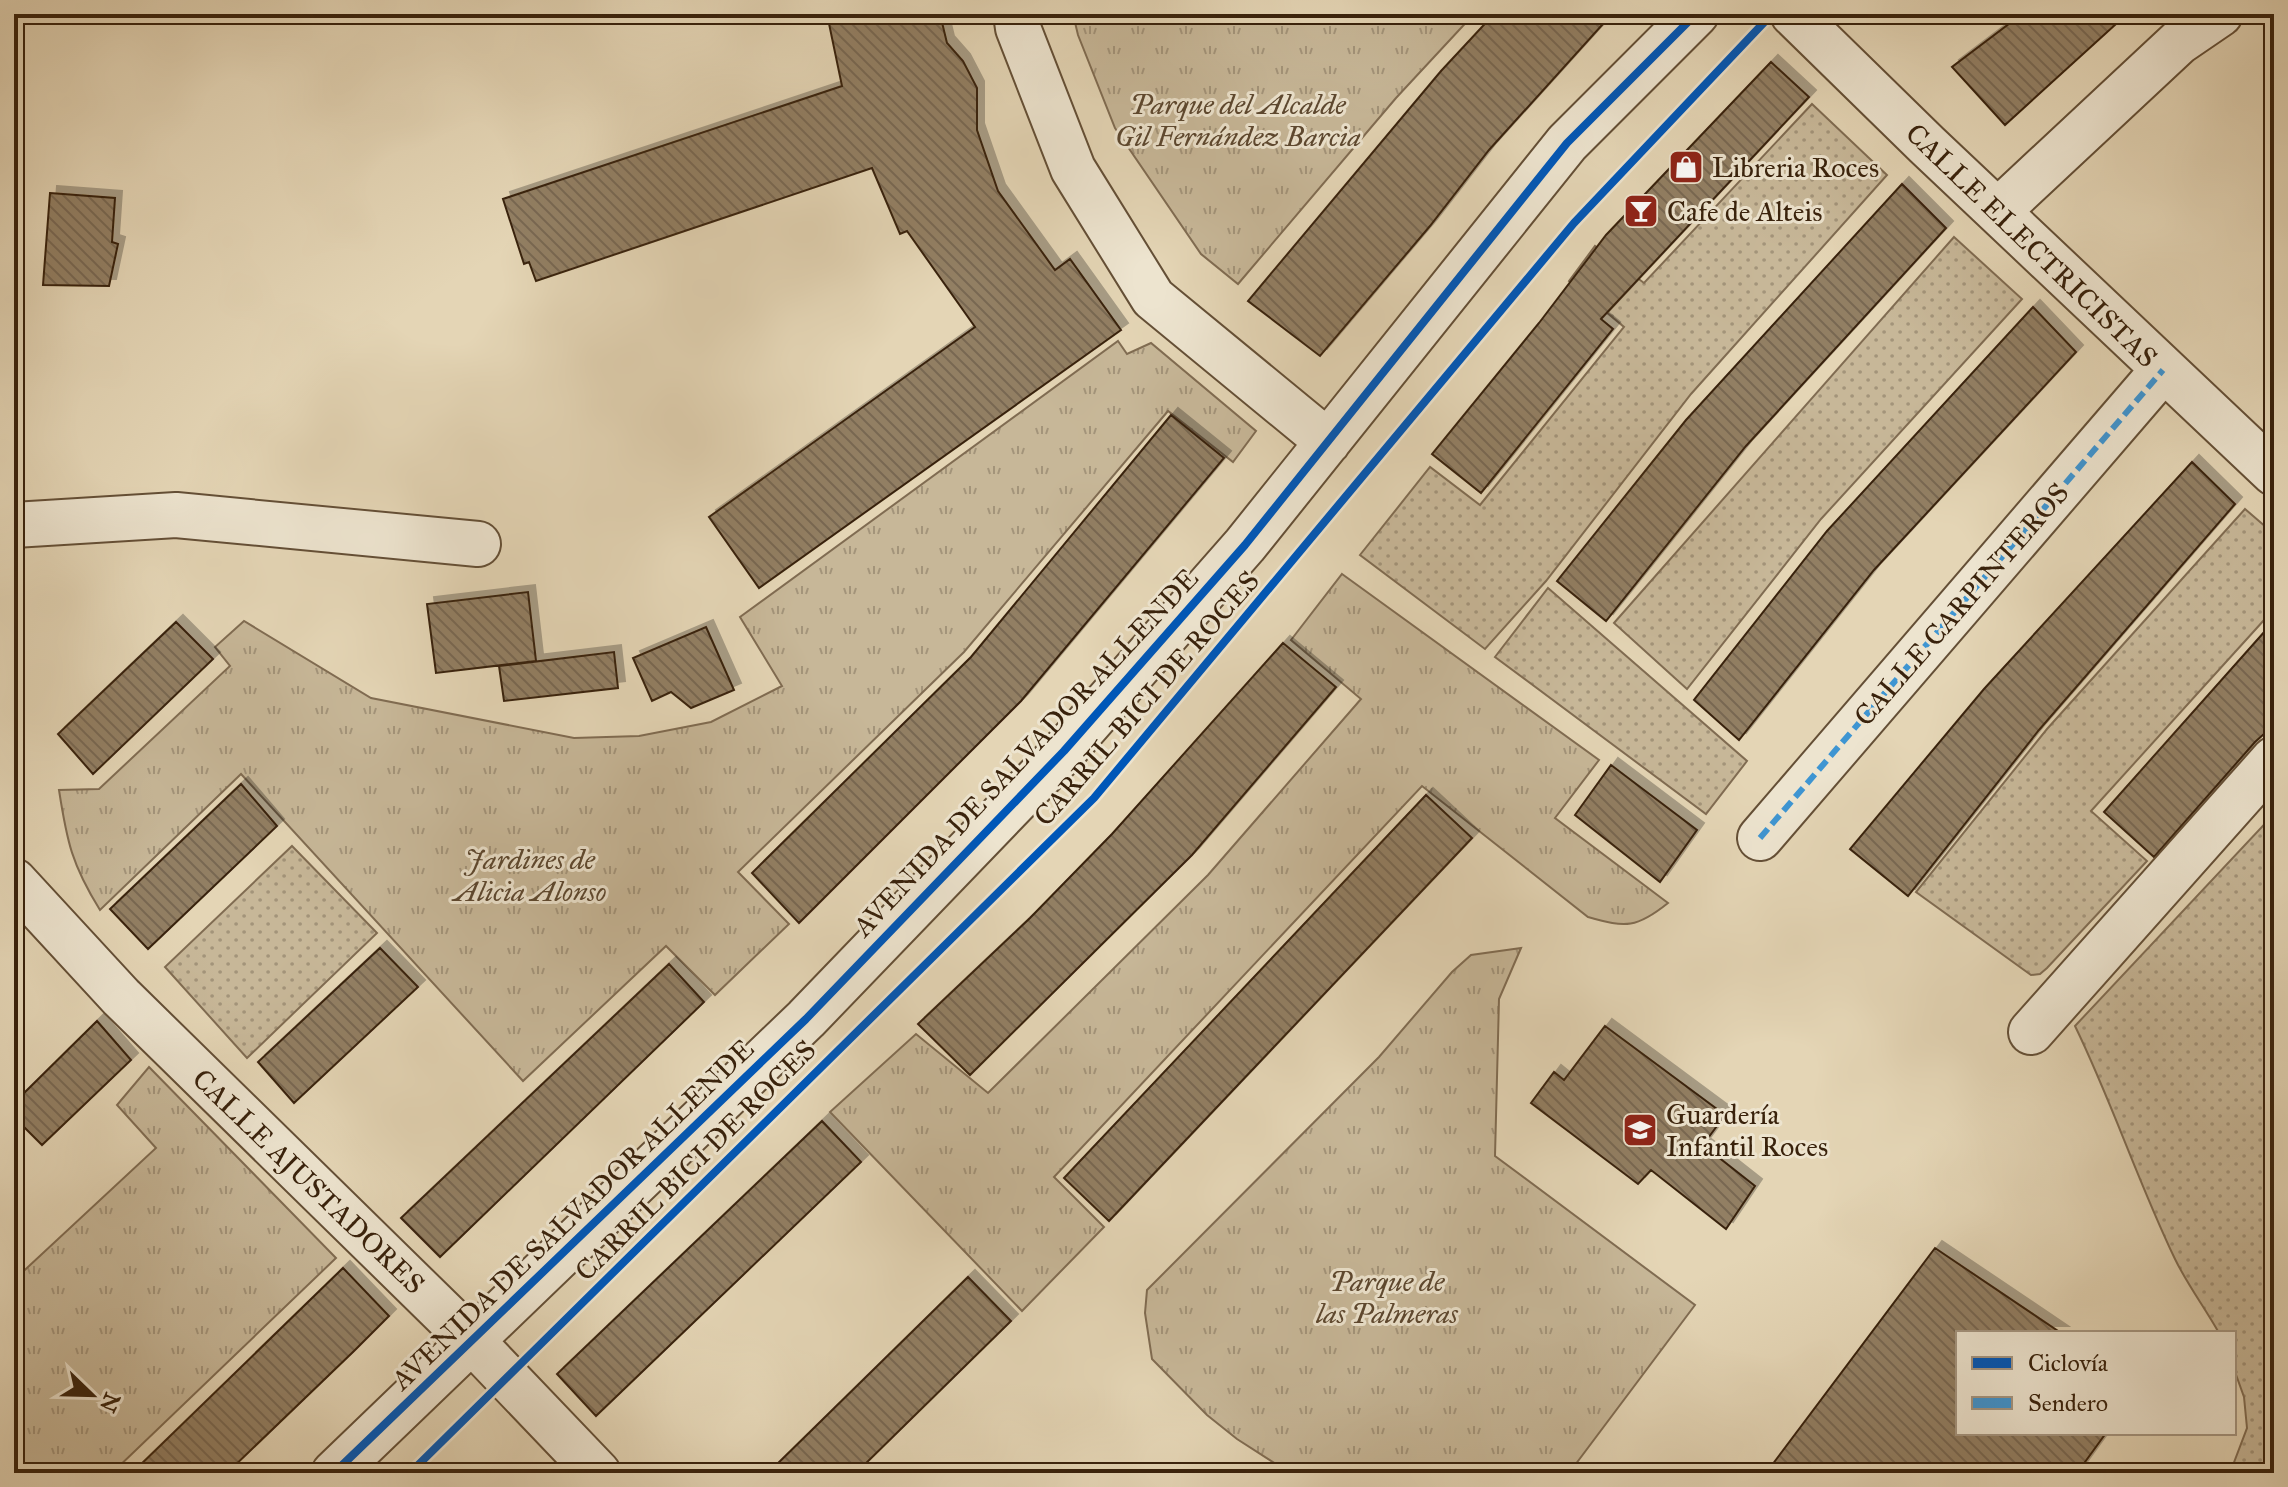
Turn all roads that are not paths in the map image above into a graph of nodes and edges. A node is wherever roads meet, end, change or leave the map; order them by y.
1 (1016, 14) edge
2 (1696, 14) edge
3 (1793, 14) edge
4 (2220, 14) edge
5 (1998, 211) junction
6 (2163, 370) junction
7 (1328, 442) junction
8 (2274, 473) edge
9 (14, 525) edge
10 (478, 544) dead end
11 (2274, 759) edge
12 (1760, 838) dead end
13 (16, 888) edge
14 (2031, 1032) dead end
15 (471, 1340) junction
16 (334, 1473) edge
17 (598, 1473) edge

1 - 7 street
2 - 7 street, AVENIDA DE SALVADOR ALLENDE
3 - 5 street, CALLE ELECTRICISTAS
4 - 5 street
5 - 6 street, CALLE ELECTRICISTAS
6 - 8 street, CALLE ELECTRICISTAS
6 - 12 street, CALLE CARPINTEROS
7 - 15 street, AVENIDA DE SALVADOR ALLENDE
9 - 10 street
11 - 14 street
13 - 15 street, CALLE AJUSTADORES
15 - 16 street, AVENIDA DE SALVADOR ALLENDE
15 - 17 street, CALLE AJUSTADORES

